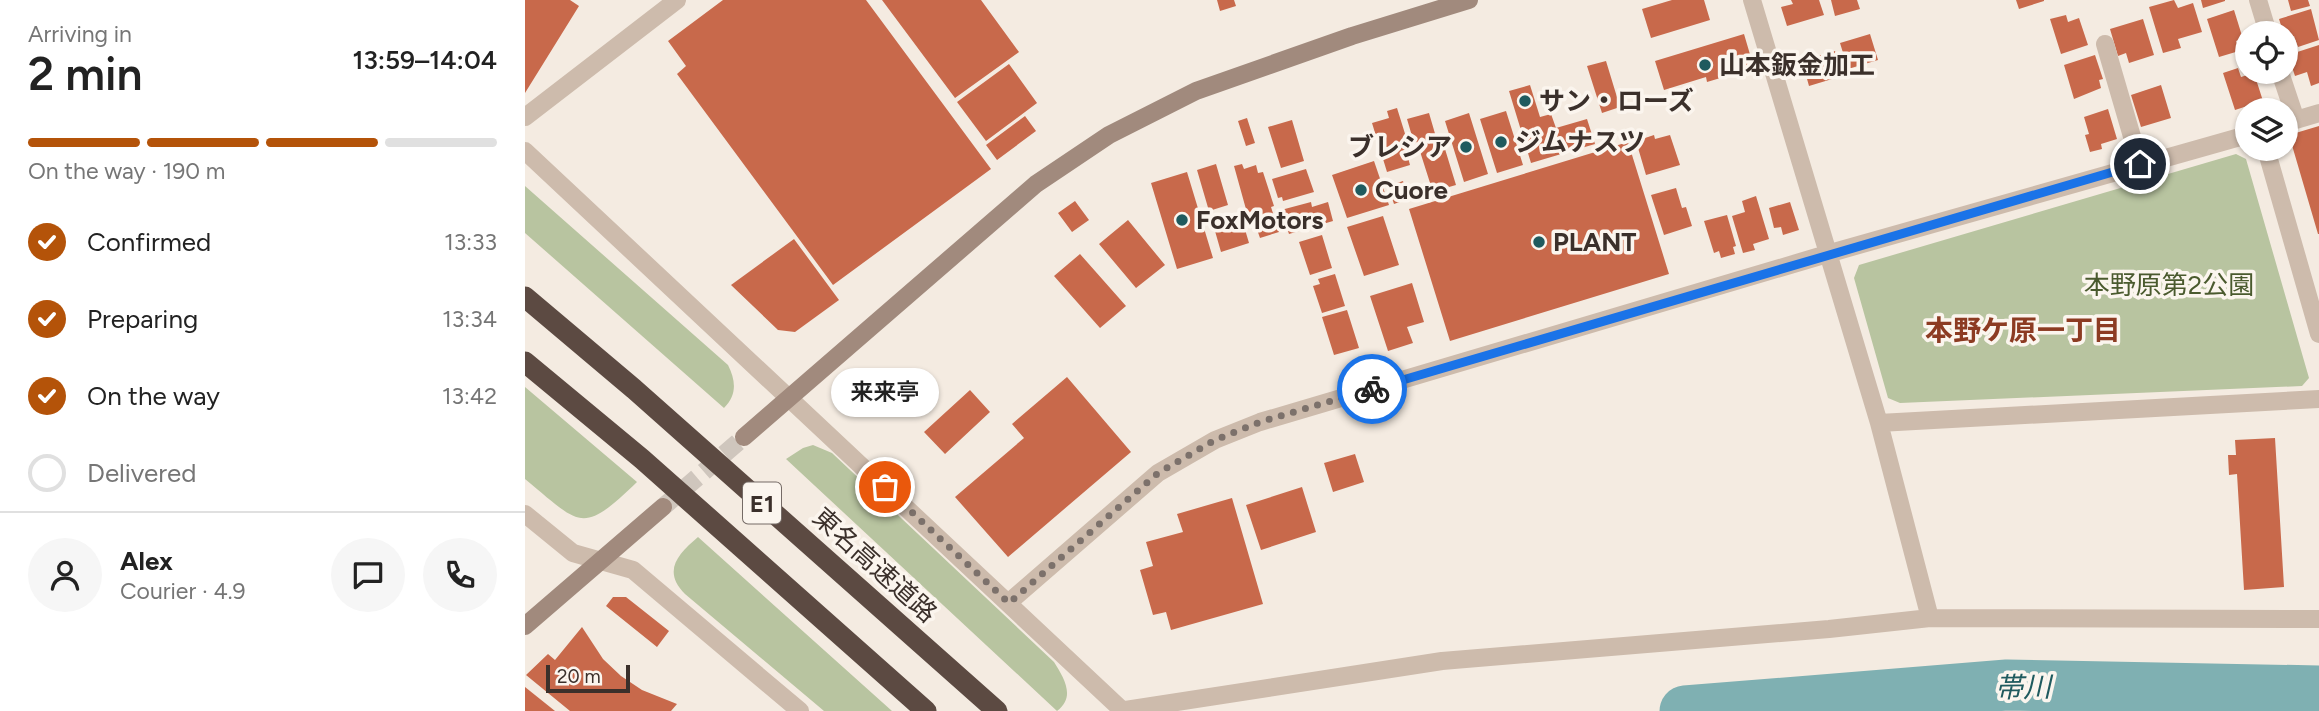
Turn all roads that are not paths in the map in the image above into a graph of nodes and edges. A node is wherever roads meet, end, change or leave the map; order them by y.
1 (677, 0) edge
2 (1469, 0) edge
3 (1752, 0) edge
4 (2258, 0) edge
5 (2264, 21) edge
6 (2105, 44) dead end
7 (2319, 113) edge
8 (525, 117) edge
9 (2298, 120) edge
10 (2235, 138) edge
11 (525, 151) edge
12 (2269, 161) edge
13 (2140, 164) junction
14 (1826, 254) junction
15 (525, 297) edge
16 (2319, 334) edge
17 (525, 362) edge
18 (789, 398) junction
19 (2319, 399) edge
20 (1879, 423) junction
21 (744, 437) tunnel mouth
22 (663, 507) tunnel mouth
23 (525, 514) edge
24 (601, 561) junction
25 (1009, 603) junction
26 (1930, 618) junction
27 (2319, 619) edge
28 (525, 626) edge
29 (800, 711) edge
30 (926, 711) edge
31 (997, 711) edge
32 (1121, 711) edge

1 - 8 street
2 - 18 street
3 - 14 street
4 - 5 street
6 - 13 street
7 - 9 street
10 - 13 street
11 - 18 street
12 - 16 street
13 - 14 street
14 - 20 street
14 - 25 street
15 - 31 highway, 東名高速道路 / E1
17 - 30 highway, E1
18 - 21 street
18 - 25 street
19 - 20 street
20 - 26 street
22 - 24 street
23 - 24 street
24 - 28 street
24 - 29 street
25 - 32 street
26 - 27 street
26 - 32 street

